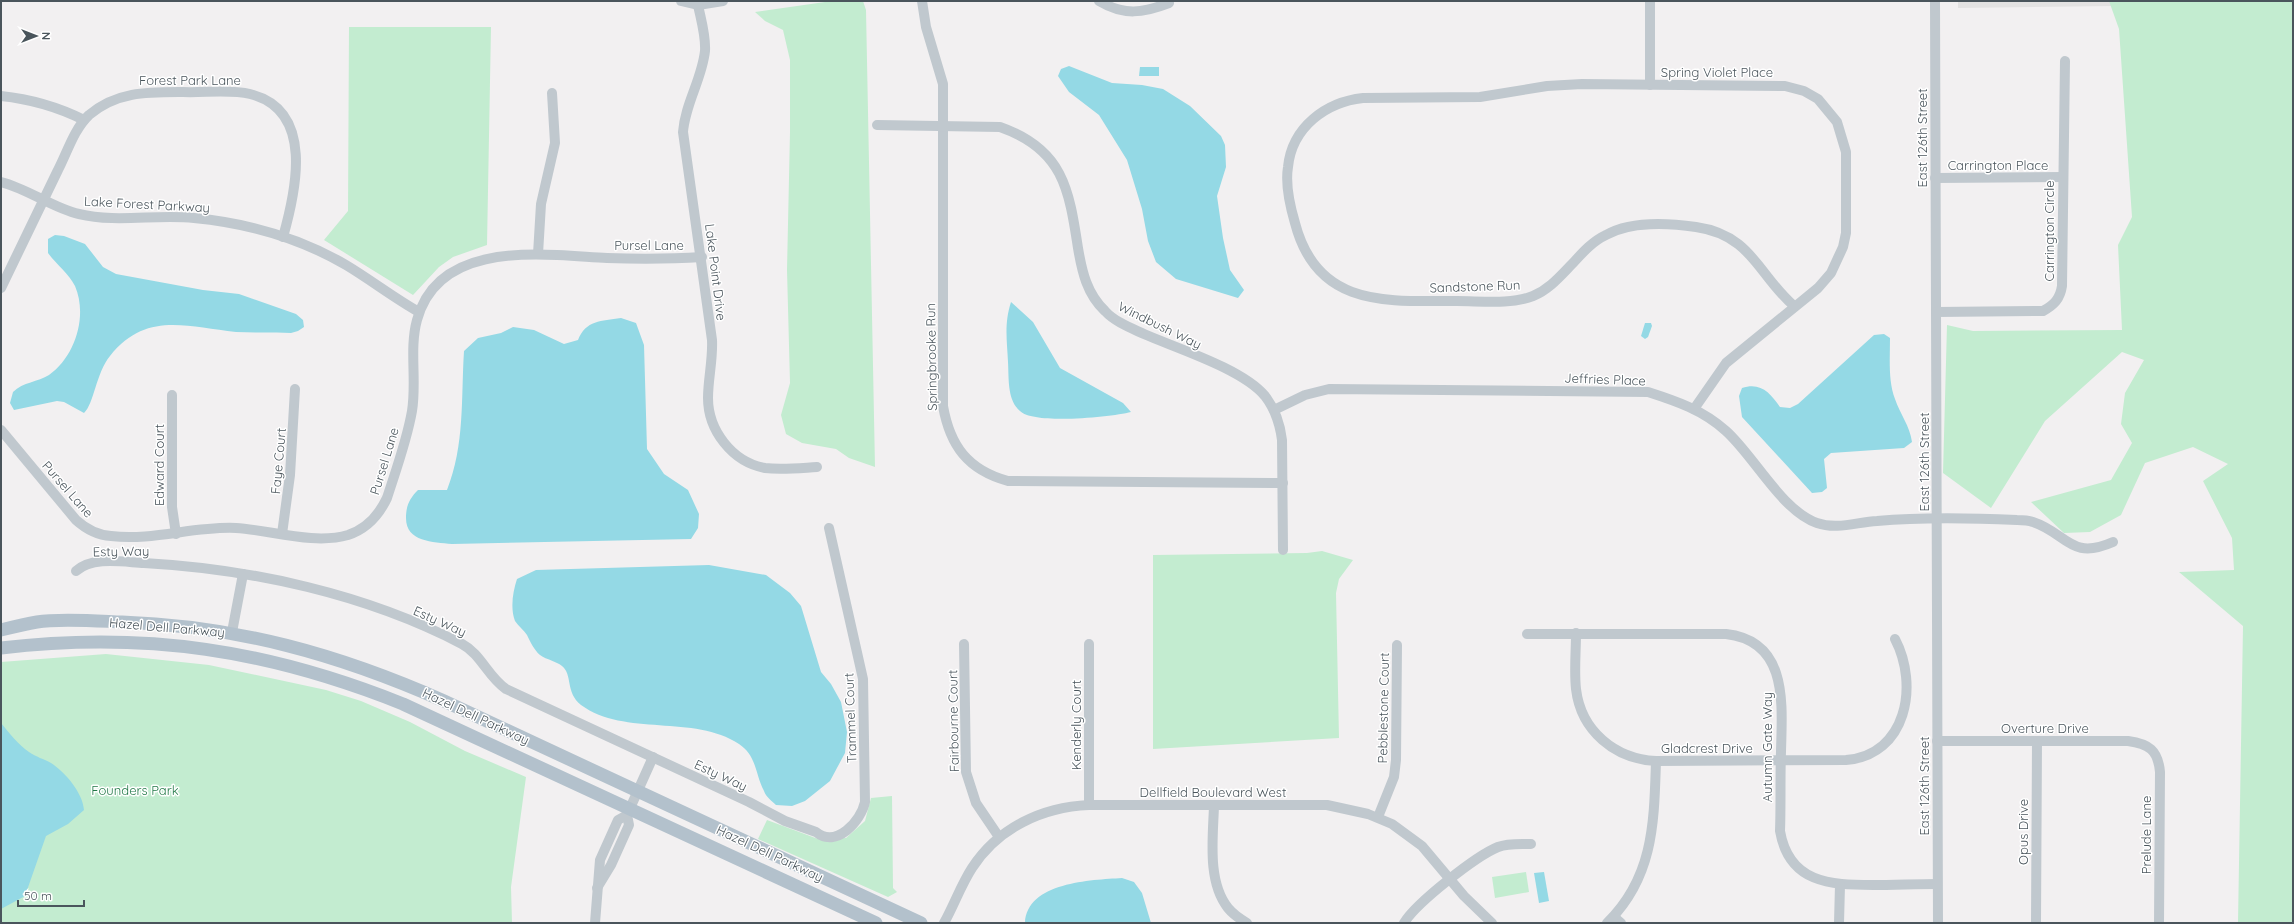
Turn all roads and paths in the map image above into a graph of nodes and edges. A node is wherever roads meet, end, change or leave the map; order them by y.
1 (681, 1) edge
2 (723, 1) edge
3 (922, 1) edge
4 (1099, 1) edge
5 (1650, 1) edge
6 (1935, 1) edge
7 (1169, 3) dead end
8 (698, 5) junction
9 (2065, 61) dead end
10 (1650, 85) junction
11 (552, 93) dead end
12 (1, 96) edge
13 (84, 120) junction
14 (877, 125) dead end
15 (943, 125) junction
16 (2062, 177) junction
17 (1935, 178) junction
18 (1, 182) edge
19 (1288, 186) joint
20 (44, 199) junction
21 (283, 237) junction
22 (538, 254) junction
23 (702, 257) junction
24 (1, 288) edge
25 (1794, 306) junction
26 (419, 312) junction
27 (1936, 312) junction
28 (295, 389) dead end
29 (172, 395) dead end
30 (1694, 409) junction
31 (1274, 410) junction
32 (1, 430) edge
33 (817, 467) dead end
34 (1283, 483) junction
35 (1937, 520) junction
36 (830, 528) dead end
37 (176, 534) junction
38 (282, 534) junction
39 (2113, 542) dead end
40 (1283, 550) dead end
41 (76, 571) dead end
42 (242, 574) junction
43 (1, 621) edge
44 (38, 622) junction
45 (1, 630) edge
46 (232, 632) junction
47 (1576, 633) junction
48 (1527, 634) dead end
49 (1895, 639) dead end
50 (964, 644) dead end
51 (1089, 644) dead end
52 (1397, 644) dead end
53 (1, 648) edge
54 (1937, 740) junction
55 (2037, 741) junction
56 (2151, 749) joint
57 (653, 757) junction
58 (1781, 760) junction
59 (1656, 761) junction
60 (637, 792) junction
61 (1089, 805) junction
62 (1214, 806) junction
63 (628, 812) junction
64 (1378, 818) junction
65 (846, 831) joint
66 (999, 837) junction
67 (1531, 844) dead end
68 (1452, 880) junction
69 (1937, 884) junction
70 (1840, 885) junction
71 (1614, 921) edge
72 (594, 923) edge
73 (876, 923) edge
74 (921, 923) edge
75 (944, 923) edge
76 (1247, 923) edge
77 (1404, 923) edge
78 (1492, 923) edge
79 (1839, 923) edge
80 (1938, 923) edge
81 (2036, 923) edge
82 (2159, 923) edge

1 - 8 street
2 - 8 street
3 - 15 street, Springbrooke Run
4 - 7 street
5 - 10 street
6 - 17 street, East 126th Street
8 - 23 street, Lake Point Drive
9 - 16 street, Carrington Circle
10 - 19 street, Spring Violet Place
10 - 25 street, Spring Violet Place
11 - 22 street
12 - 13 street
13 - 20 street, Forest Park Lane
13 - 21 street, Forest Park Lane
14 - 15 street, Windbush Way
15 - 31 street, Windbush Way
15 - 34 street, Springbrooke Run
16 - 17 street, Carrington Place
16 - 27 street, Carrington Circle
17 - 27 street, East 126th Street
18 - 20 street, Lake Forest Parkway
19 - 25 street, Sandstone Run
20 - 21 street, Lake Forest Parkway
20 - 24 street
21 - 26 street, Lake Forest Parkway
22 - 23 street, Pursel Lane
22 - 26 street, Pursel Lane
23 - 33 street, Lake Point Drive
25 - 30 street, Spring Violet Place
26 - 38 street, Pursel Lane
27 - 35 street, East 126th Street
28 - 38 street, Faye Court
29 - 37 street, Edward Court
30 - 31 street, Jeffries Place
30 - 35 street, Jeffries Place
31 - 34 street, Windbush Way
32 - 37 street, Pursel Lane
34 - 40 street, Windbush Way
35 - 39 street, Jeffries Place
35 - 54 street, East 126th Street
36 - 65 street, Trammel Court
37 - 38 street, Pursel Lane
41 - 42 street, Esty Way
42 - 46 street
42 - 57 street, Esty Way
43 - 44 main road
44 - 45 main road, Hazel Dell Parkway
44 - 46 main road, Hazel Dell Parkway
46 - 60 main road, Hazel Dell Parkway
47 - 48 street, Autumn Gate Way
47 - 58 street, Autumn Gate Way
47 - 59 street, Gladcrest Drive
49 - 58 street, Gladcrest Drive
50 - 66 street, Fairbourne Court
51 - 61 street, Kenderly Court
52 - 64 street, Pebblestone Court
53 - 63 main road, Hazel Dell Parkway
54 - 55 street, Overture Drive
54 - 69 street, East 126th Street
55 - 56 street, Overture Drive
55 - 81 street, Opus Drive
56 - 82 street, Prelude Lane
57 - 60 street
57 - 65 street, Esty Way
58 - 59 street, Gladcrest Drive
58 - 70 street, Autumn Gate Way
59 - 71 street
60 - 63 street
60 - 74 main road, Hazel Dell Parkway
61 - 62 street, Dellfield Boulevard West
61 - 66 street, Dellfield Boulevard West
62 - 64 street, Dellfield Boulevard West
62 - 76 street
63 - 72 street
63 - 73 main road, Hazel Dell Parkway
64 - 68 street, Dellfield Boulevard West
66 - 75 street, Dellfield Boulevard West
67 - 68 street
68 - 77 street
68 - 78 street, Dellfield Boulevard West
69 - 70 street, Autumn Gate Way
69 - 80 street, East 126th Street
70 - 79 street

